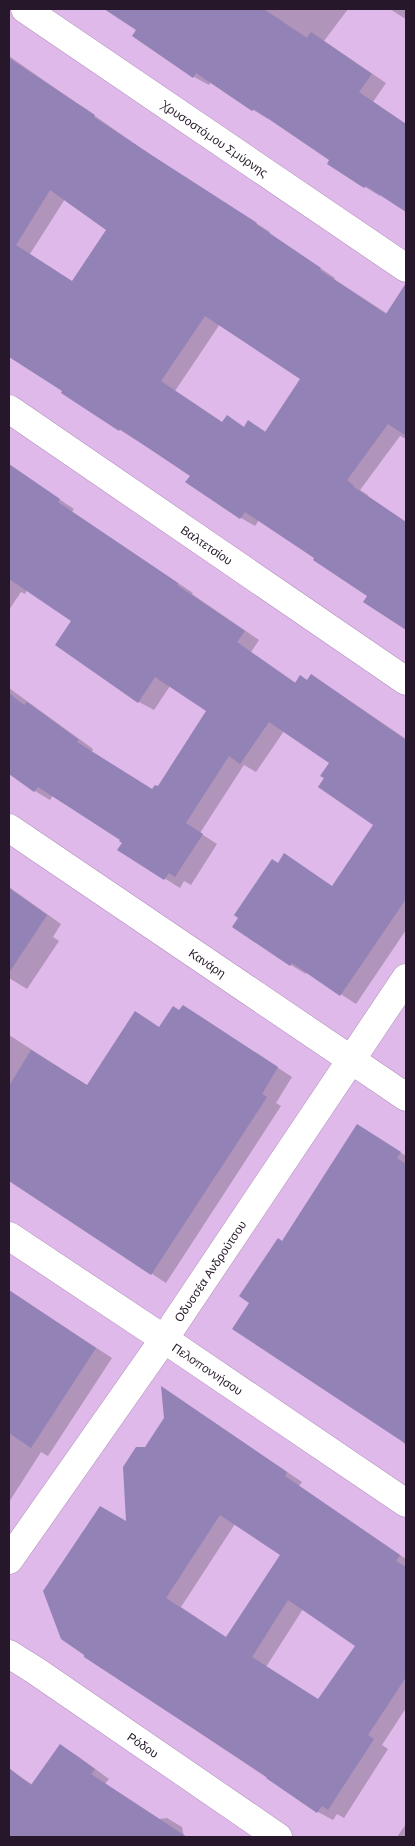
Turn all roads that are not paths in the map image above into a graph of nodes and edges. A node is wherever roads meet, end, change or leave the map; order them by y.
1 (25, 9) edge
2 (406, 268) edge
3 (9, 409) edge
4 (406, 680) edge
5 (9, 828) edge
6 (406, 978) edge
7 (350, 1060) junction
8 (406, 1097) edge
9 (9, 1236) edge
10 (164, 1338) junction
11 (406, 1503) edge
12 (9, 1560) edge
13 (9, 1654) edge
14 (278, 1837) edge

1 - 2 street, Χρυσοστόμου Σμύρνης
3 - 4 street, Βαλτετσίου
5 - 7 street, Κανάρη
6 - 7 street, Οδυσσέα Ανδρούτσου
7 - 8 street, Κανάρη
7 - 10 street, Οδυσσέα Ανδρούτσου
9 - 10 street, Πελοποννήσου
10 - 11 street, Πελοποννήσου
10 - 12 street, Οδυσσέα Ανδρούτσου
13 - 14 street, Ρόδου

